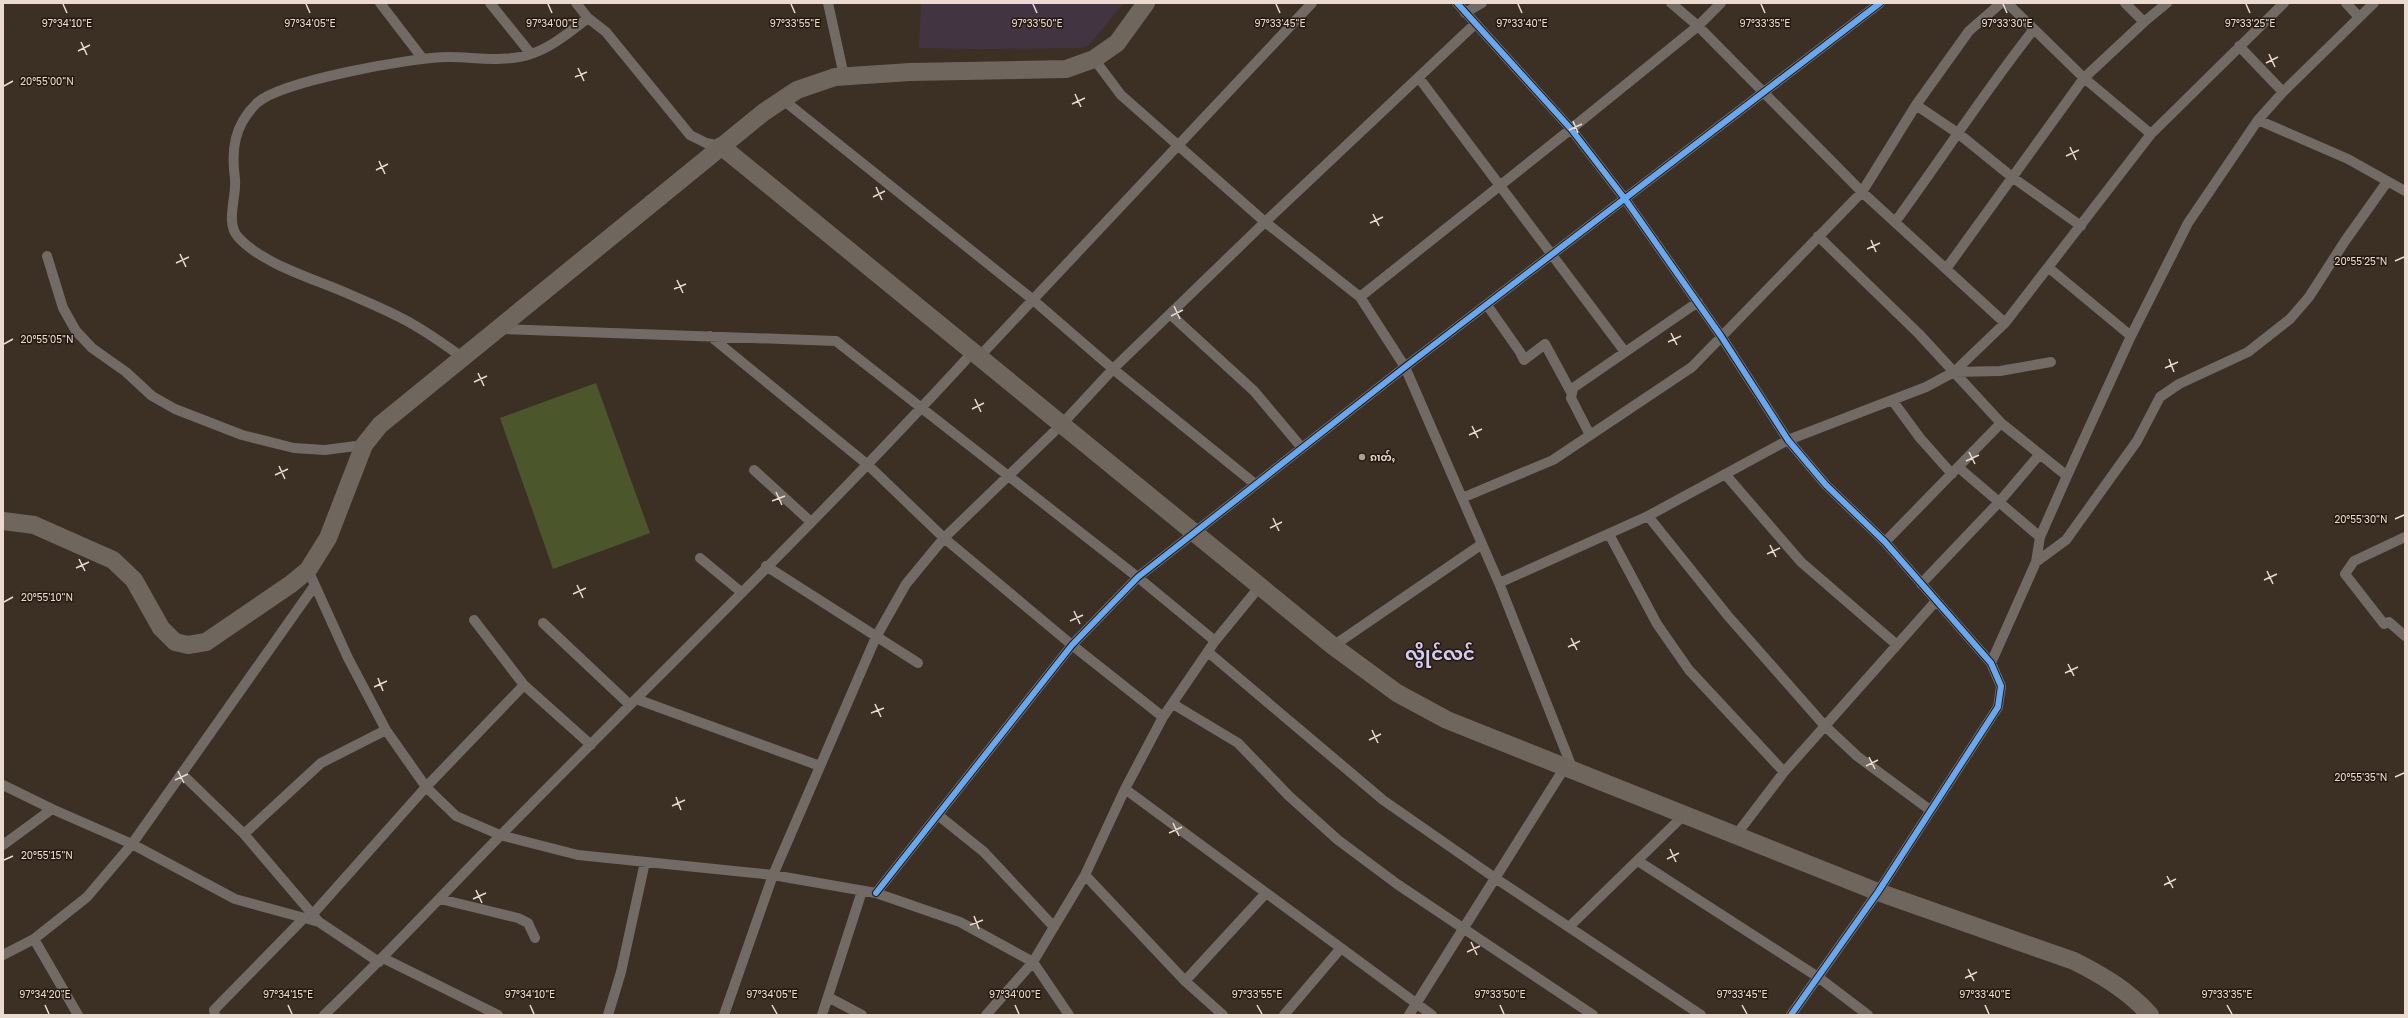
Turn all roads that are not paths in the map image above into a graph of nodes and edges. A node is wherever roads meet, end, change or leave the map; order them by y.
1 (380, 3) edge
2 (490, 3) edge
3 (576, 3) edge
4 (828, 3) edge
5 (1146, 3) edge
6 (1312, 3) edge
7 (1457, 3) edge
8 (1482, 3) edge
9 (1671, 3) edge
10 (1721, 3) edge
11 (1880, 3) edge
12 (2001, 3) edge
13 (2007, 3) edge
14 (2125, 3) edge
15 (2167, 3) edge
16 (2284, 3) edge
17 (2346, 3) edge
18 (2374, 3) edge
19 (1465, 13) junction
20 (2359, 17) junction
21 (588, 18) junction
22 (2144, 22) junction
23 (1475, 24) junction
24 (1698, 26) junction
25 (2034, 29) junction
26 (2239, 46) junction
27 (531, 54) junction
28 (423, 59) junction
29 (1094, 59) junction
30 (844, 76) junction
31 (2084, 78) junction
32 (1422, 82) dead end
33 (1762, 92) junction
34 (2283, 92) junction
35 (782, 99) junction
36 (1916, 105) junction
37 (2258, 120) junction
38 (1571, 130) junction
39 (1959, 134) junction
40 (2151, 134) junction
41 (721, 146) junction
42 (1178, 146) junction
43 (2012, 177) junction
44 (2387, 182) junction
45 (1499, 186) junction
46 (2405, 191) edge
47 (1862, 192) junction
48 (1625, 199) junction
49 (1264, 222) junction
50 (1895, 222) junction
51 (2081, 226) junction
52 (1818, 236) junction
53 (47, 256) dead end
54 (1552, 256) junction
55 (2049, 268) junction
56 (1946, 269) junction
57 (1360, 297) junction
58 (1032, 299) junction
59 (1698, 302) junction
60 (1488, 305) junction
61 (1170, 314) junction
62 (2005, 323) junction
63 (498, 329) junction
64 (710, 336) junction
65 (1721, 336) junction
66 (2131, 336) junction
67 (1625, 352) junction
68 (976, 354) junction
69 (462, 357) junction
70 (2051, 362) dead end
71 (1405, 367) junction
72 (1113, 370) junction
73 (1954, 372) junction
74 (1571, 392) junction
75 (1892, 400) junction
76 (923, 407) junction
77 (2001, 423) junction
78 (1062, 424) junction
79 (1590, 435) junction
80 (1788, 440) junction
81 (364, 445) junction
82 (1302, 448) junction
83 (2040, 454) junction
84 (868, 465) junction
85 (754, 470) dead end
86 (1955, 471) junction
87 (1725, 474) junction
88 (1008, 476) junction
89 (2067, 476) junction
90 (1255, 484) junction
91 (1462, 498) junction
92 (2000, 501) junction
93 (1648, 516) junction
94 (3, 521) edge
95 (811, 522) junction
96 (1194, 532) junction
97 (1609, 534) junction
98 (2040, 537) junction
99 (2405, 537) edge
100 (944, 538) junction
101 (1885, 542) junction
102 (1482, 544) junction
103 (700, 558) dead end
104 (2036, 562) junction
105 (766, 566) junction
106 (1138, 577) junction
107 (311, 578) junction
108 (1499, 583) junction
109 (1921, 584) junction
110 (1260, 586) junction
111 (741, 592) junction
112 (1936, 601) junction
113 (474, 620) dead end
114 (543, 623) dead end
115 (2405, 636) edge
116 (876, 637) junction
117 (1215, 641) junction
118 (1072, 645) junction
119 (1897, 645) junction
120 (1333, 646) junction
121 (1208, 652) junction
122 (918, 663) dead end
123 (1991, 663) junction
124 (524, 685) junction
125 (633, 702) junction
126 (1173, 704) junction
127 (1164, 717) junction
128 (1824, 725) junction
129 (386, 730) junction
130 (591, 745) junction
131 (820, 766) junction
132 (1569, 769) junction
133 (1784, 772) junction
134 (182, 774) junction
135 (3, 785) edge
136 (426, 787) junction
137 (1125, 790) junction
138 (52, 809) junction
139 (1930, 810) junction
140 (938, 815) junction
141 (1684, 815) junction
142 (244, 834) junction
143 (500, 835) junction
144 (1736, 835) junction
145 (132, 844) junction
146 (3, 846) edge
147 (1638, 861) junction
148 (645, 862) junction
149 (773, 875) junction
150 (1085, 875) junction
151 (1495, 878) junction
152 (862, 891) junction
153 (1878, 892) junction
154 (876, 893) junction
155 (1266, 893) junction
156 (440, 899) junction
157 (312, 918) junction
158 (1054, 927) junction
159 (1464, 927) junction
160 (1569, 927) junction
161 (535, 938) dead end
162 (34, 939) junction
163 (1341, 948) junction
164 (3, 955) edge
165 (381, 960) junction
166 (1033, 962) junction
167 (1818, 977) junction
168 (1185, 981) junction
169 (828, 997) junction
170 (1416, 1003) junction
171 (78, 1015) edge
172 (215, 1015) edge
173 (324, 1015) edge
174 (498, 1015) edge
175 (608, 1015) edge
176 (724, 1015) edge
177 (822, 1015) edge
178 (862, 1015) edge
179 (986, 1015) edge
180 (1069, 1015) edge
181 (1224, 1015) edge
182 (1284, 1015) edge
183 (1409, 1015) edge
184 (1432, 1015) edge
185 (1593, 1015) edge
186 (1701, 1015) edge
187 (1791, 1015) edge
188 (1868, 1015) edge
189 (2150, 1015) edge

1 - 28 street
2 - 27 street
3 - 21 street
4 - 30 street
5 - 29 highway
6 - 42 street
7 - 19 street
8 - 19 street
9 - 24 street
10 - 24 street
11 - 33 street
12 - 36 street
13 - 25 street
14 - 22 street
15 - 22 street
16 - 26 street
17 - 20 street
18 - 20 street
19 - 23 street
20 - 34 street
21 - 27 street
21 - 41 street
22 - 31 street
23 - 38 street
23 - 49 street
24 - 33 street
24 - 38 street
25 - 31 street
25 - 39 street
26 - 34 street
26 - 40 street
27 - 28 street
28 - 69 street
29 - 30 highway
29 - 42 street
30 - 35 highway
31 - 40 street
31 - 43 street
32 - 45 street
33 - 47 street
33 - 48 street
34 - 37 street
35 - 41 highway
35 - 58 street
36 - 39 street
36 - 47 street
37 - 44 street
37 - 66 street
38 - 45 street
38 - 48 street
39 - 43 street
39 - 50 street
40 - 51 street
41 - 63 highway
41 - 68 highway
42 - 49 street
42 - 58 street
43 - 51 street
43 - 56 street
44 - 46 street
44 - 104 street
45 - 54 street
45 - 57 street
47 - 50 street
47 - 52 street
48 - 54 street
48 - 59 street
49 - 57 street
49 - 61 street
50 - 56 street
51 - 55 street
52 - 65 street
52 - 73 street
53 - 81 street
54 - 60 street
54 - 67 street
55 - 62 street
55 - 66 street
56 - 62 street
57 - 71 street
58 - 68 street
58 - 72 street
59 - 65 street
59 - 67 street
60 - 71 street
60 - 74 street
61 - 72 street
61 - 82 street
62 - 73 street
63 - 64 street
63 - 69 highway
64 - 76 street
64 - 84 street
65 - 79 street
65 - 80 street
66 - 89 street
67 - 74 street
68 - 76 street
68 - 78 highway
69 - 81 highway
70 - 73 street
71 - 82 street
71 - 91 street
72 - 78 street
72 - 90 street
73 - 75 street
73 - 77 street
74 - 79 street
75 - 80 street
75 - 86 street
76 - 84 street
76 - 88 street
77 - 83 street
77 - 86 street
78 - 88 street
78 - 96 highway
79 - 91 street
80 - 87 street
80 - 101 street
81 - 107 highway
82 - 90 street
83 - 89 street
83 - 92 street
84 - 95 street
84 - 100 street
85 - 95 street
86 - 92 street
86 - 101 street
87 - 93 street
87 - 119 street
88 - 100 street
88 - 106 street
89 - 98 street
90 - 96 street
91 - 102 street
92 - 98 street
92 - 109 street
93 - 97 street
93 - 128 street
94 - 107 highway
95 - 105 street
96 - 106 street
96 - 110 highway
97 - 108 street
97 - 133 street
98 - 104 street
99 - 115 street
100 - 116 street
100 - 118 street
101 - 109 street
102 - 108 street
102 - 120 street
103 - 111 street
104 - 123 street
105 - 111 street
105 - 116 street
106 - 117 street
106 - 118 street
107 - 129 street
107 - 134 street
108 - 132 street
109 - 112 street
110 - 117 street
110 - 120 highway
111 - 125 street
112 - 119 street
112 - 123 street
113 - 124 street
114 - 125 street
116 - 122 street
116 - 131 street
117 - 121 street
118 - 127 street
118 - 140 street
119 - 128 street
120 - 132 highway
121 - 126 street
121 - 151 street
123 - 139 street
124 - 130 street
124 - 136 street
125 - 130 street
125 - 131 street
126 - 127 street
126 - 159 street
127 - 137 street
128 - 133 street
128 - 139 street
129 - 136 street
129 - 142 street
130 - 143 street
131 - 149 street
132 - 141 highway
132 - 151 street
133 - 144 street
134 - 142 street
134 - 145 street
135 - 138 street
136 - 143 street
136 - 157 street
137 - 150 street
137 - 155 street
138 - 145 street
138 - 146 street
139 - 153 street
140 - 154 street
140 - 158 street
141 - 144 highway
141 - 147 street
142 - 157 street
143 - 148 street
143 - 156 street
144 - 153 highway
145 - 157 street
145 - 162 street
147 - 160 street
147 - 167 street
148 - 149 street
148 - 175 street
149 - 152 street
149 - 176 street
150 - 158 street
150 - 168 street
151 - 159 street
151 - 160 street
152 - 154 street
152 - 169 street
153 - 167 street
153 - 189 highway
154 - 166 street
155 - 163 street
155 - 168 street
156 - 161 street
156 - 165 street
157 - 165 street
157 - 172 street
158 - 166 street
159 - 170 street
159 - 185 street
160 - 186 street
162 - 164 street
162 - 171 street
163 - 170 street
163 - 182 street
165 - 173 street
165 - 174 street
166 - 179 street
166 - 180 street
167 - 187 street
167 - 188 street
168 - 181 street
169 - 177 street
169 - 178 street
170 - 183 street
170 - 184 street

